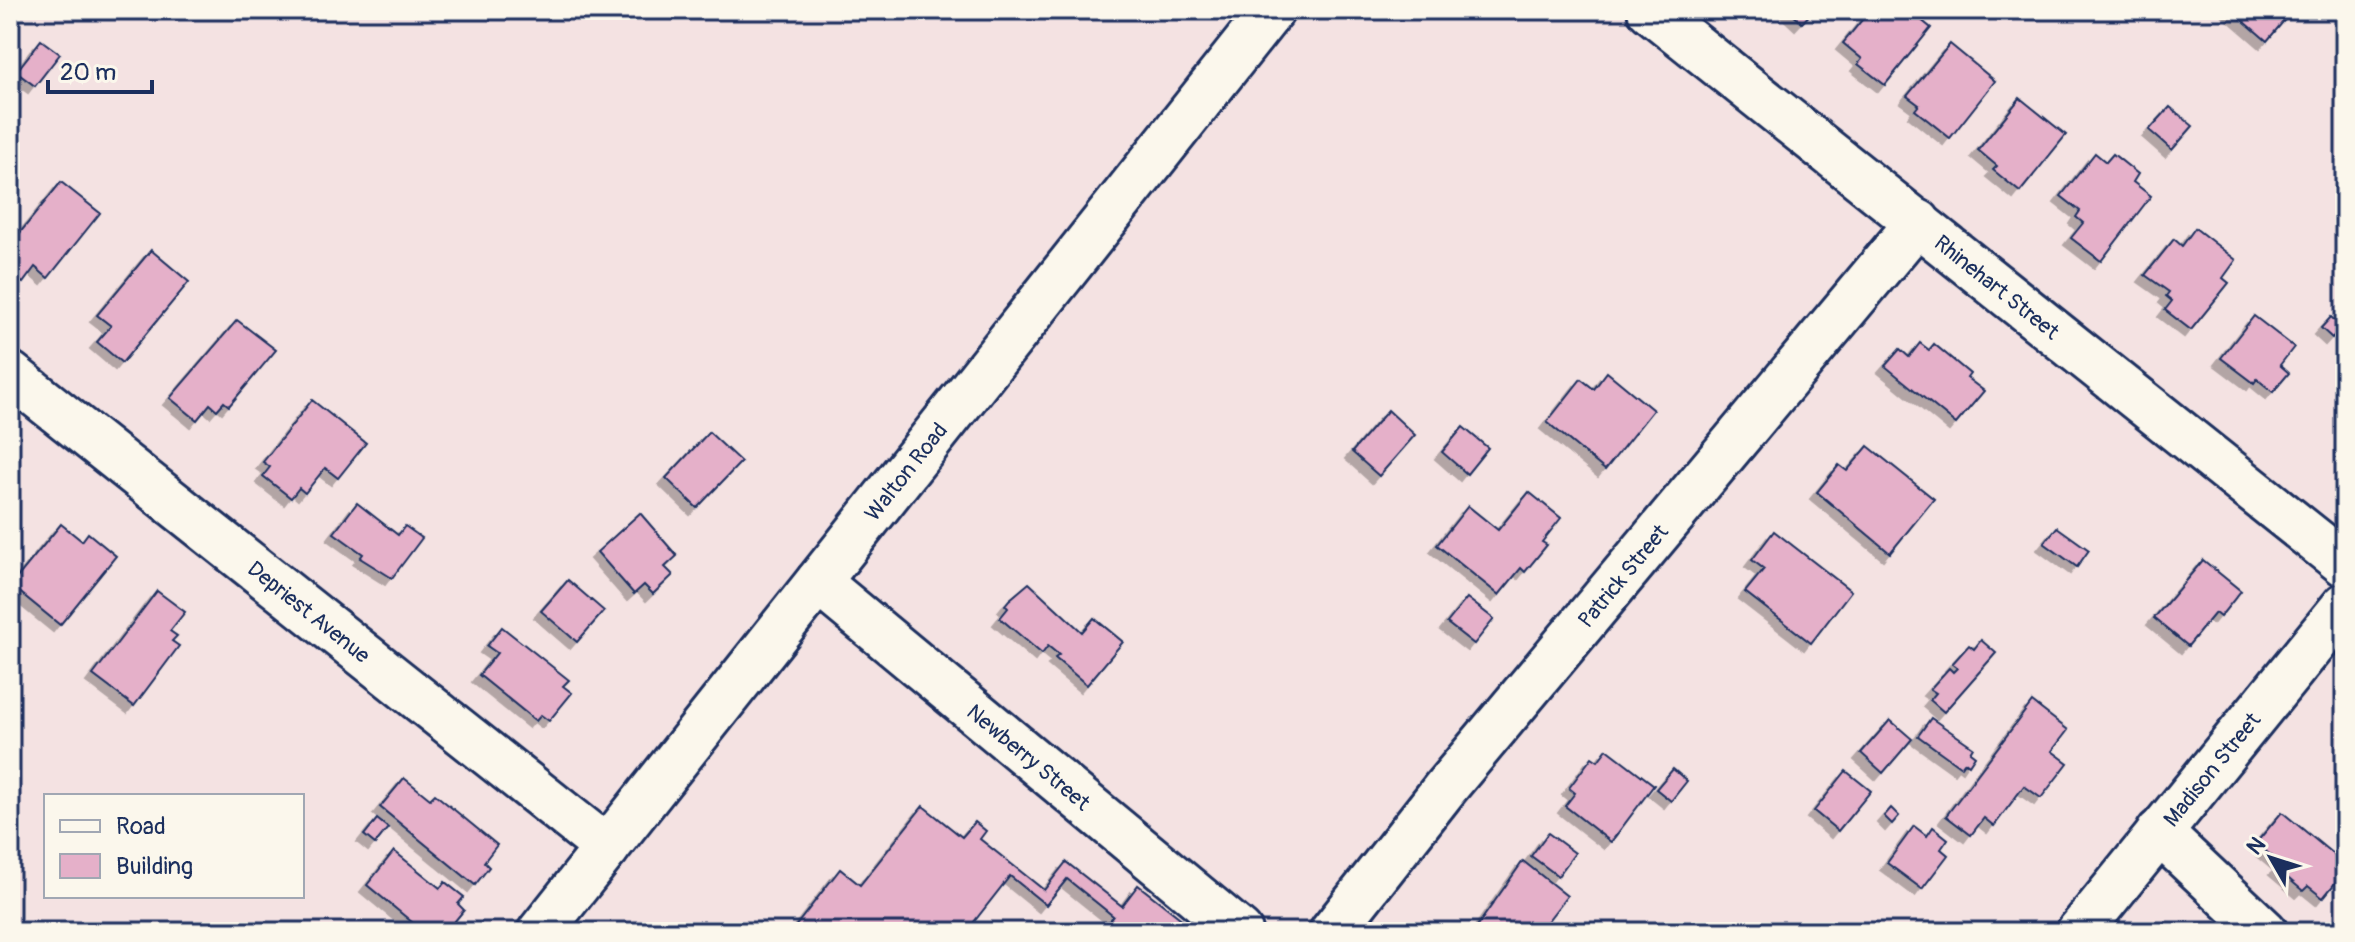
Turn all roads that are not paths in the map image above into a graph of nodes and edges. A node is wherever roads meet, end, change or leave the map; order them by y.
1 (1272, 10) edge
2 (1650, 10) edge
3 (1918, 222) junction
4 (10, 374) edge
5 (2345, 564) edge
6 (818, 582) junction
7 (2345, 605) edge
8 (2159, 832) junction
9 (607, 848) junction
10 (540, 932) edge
11 (1240, 932) edge
12 (1332, 932) edge
13 (2079, 932) edge
14 (2265, 932) edge

1 - 6 street, Walton Road
2 - 3 street, Rhinehart Street
3 - 5 street, Rhinehart Street
3 - 12 street, Patrick Street
4 - 9 street, Depriest Avenue
6 - 9 street, Walton Road
6 - 11 street, Newberry Street
7 - 8 street, Madison Street
8 - 13 street, Madison Street
8 - 14 street
9 - 10 street, Walton Road

